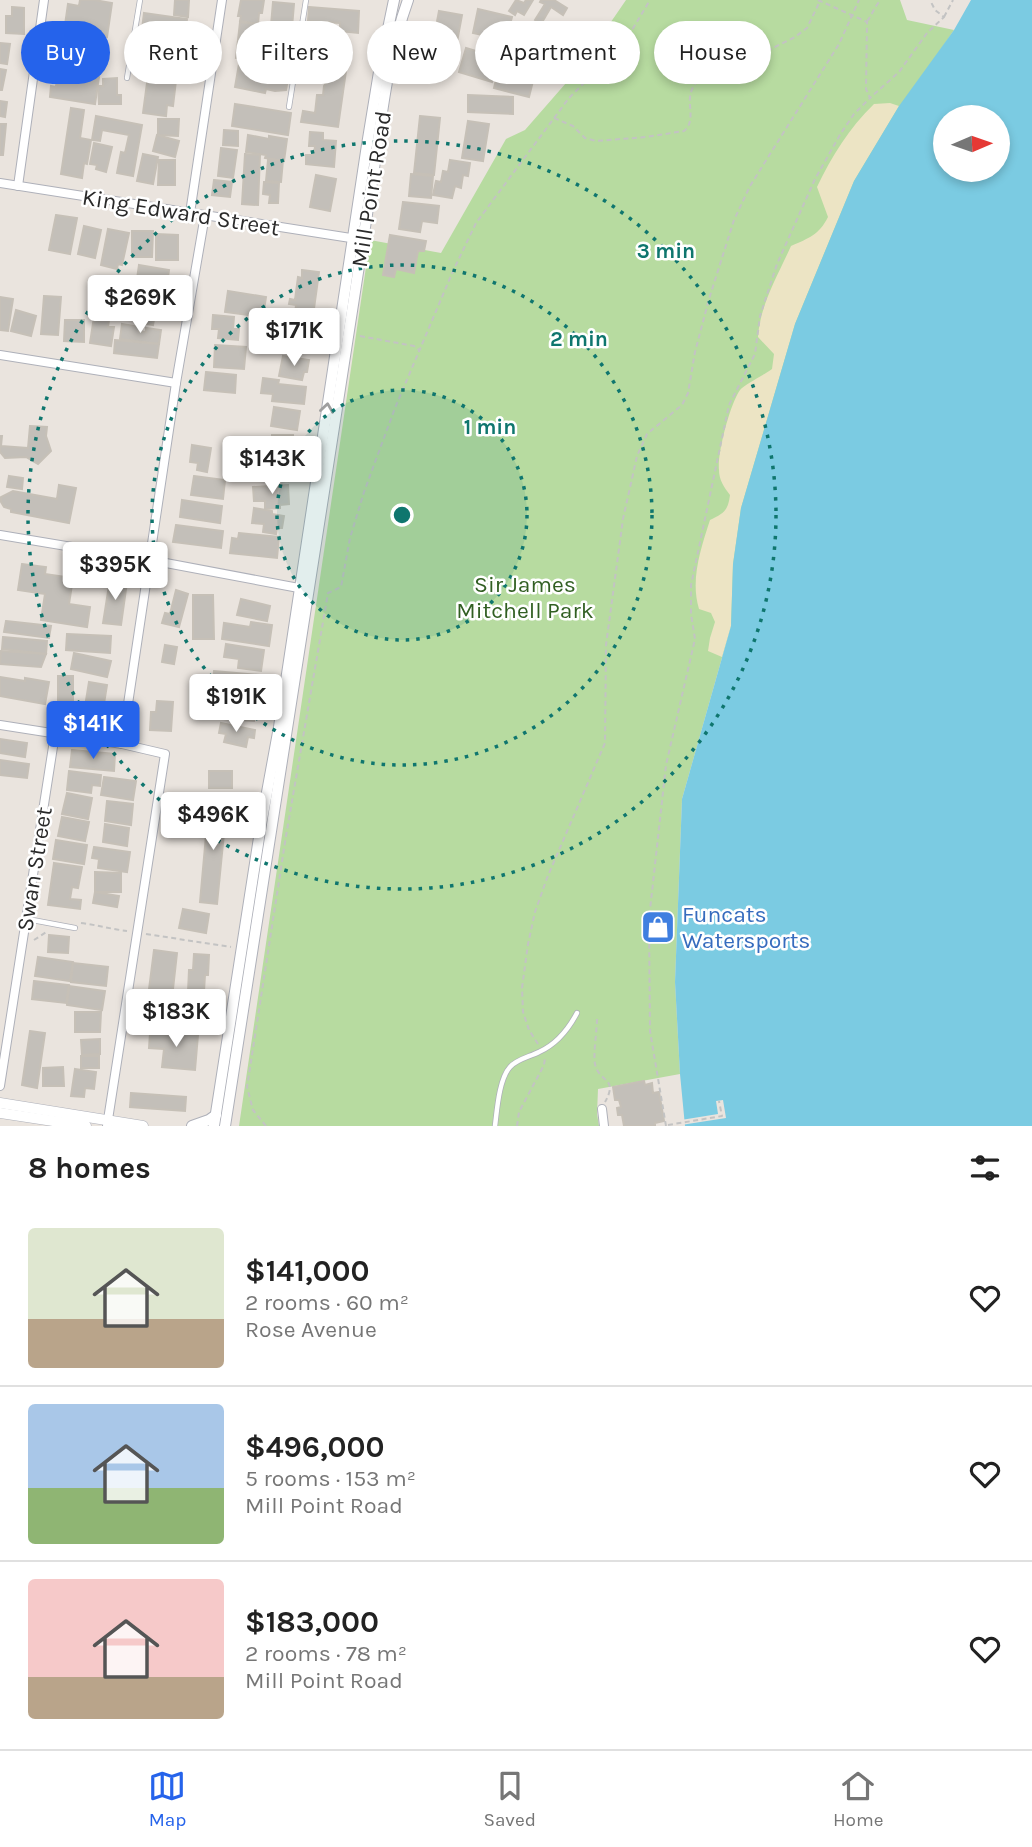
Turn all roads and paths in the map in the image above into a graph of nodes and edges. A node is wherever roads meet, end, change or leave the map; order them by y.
1 (44, 0) edge
2 (140, 0) edge
3 (222, 0) edge
4 (306, 0) edge
5 (393, 0) edge
6 (650, 0) edge
7 (859, 0) edge
8 (881, 0) edge
9 (953, 0) edge
10 (819, 1) edge
11 (408, 2) edge
12 (931, 2) dead end
13 (853, 16) junction
14 (944, 17) junction
15 (136, 21) edge
16 (867, 22) junction
17 (870, 98) junction
18 (289, 107) dead end
19 (554, 118) junction
20 (0, 183) edge
21 (18, 186) junction
22 (190, 213) junction
23 (205, 215) junction
24 (358, 240) junction
25 (359, 336) dead end
26 (419, 350) junction
27 (0, 355) edge
28 (176, 383) junction
29 (0, 535) edge
30 (150, 560) junction
31 (305, 589) junction
32 (0, 725) edge
33 (55, 734) junction
34 (122, 744) junction
35 (26, 919) junction
36 (57, 925) junction
37 (75, 928) joint
38 (138, 933) junction
39 (34, 940) dead end
40 (242, 949) junction
41 (577, 1013) dead end
42 (597, 1019) dead end
43 (542, 1051) junction
44 (0, 1086) edge
45 (719, 1101) dead end
46 (0, 1103) edge
47 (602, 1109) joint
48 (0, 1113) edge
49 (215, 1120) edge
50 (107, 1123) edge
51 (86, 1126) edge
52 (143, 1126) edge
53 (192, 1126) edge
54 (225, 1126) edge
55 (266, 1126) edge
56 (495, 1126) edge
57 (517, 1126) edge
58 (604, 1126) edge
59 (666, 1126) edge

1 - 21 street
2 - 15 lane
3 - 22 street
4 - 18 lane
5 - 11 street
5 - 24 main road, Mill Point Road
6 - 19 path
7 - 13 path
8 - 16 path
9 - 14 path
10 - 13 path
10 - 19 path
11 - 24 main road, Mill Point Road
12 - 14 path
13 - 16 path
13 - 43 path
14 - 17 path
16 - 17 path
17 - 59 path
19 - 26 path
20 - 21 street, King Edward Street
21 - 22 street, King Edward Street
22 - 23 street, King Edward Street
23 - 24 street, King Edward Street
23 - 28 street
24 - 31 main road, Mill Point Road
25 - 26 path
26 - 55 path
27 - 28 street
28 - 30 street
29 - 30 street
30 - 31 street
30 - 34 street
31 - 40 main road, Mill Point Road
31 - 54 main road, Mill Point Road
32 - 33 street
33 - 34 street
33 - 35 street, Swan Street
34 - 38 street
35 - 36 lane
35 - 44 street, Swan Street
36 - 37 lane
36 - 39 path
37 - 38 path
38 - 40 path
38 - 50 street
40 - 49 main road, Mill Point Road
41 - 43 lane
42 - 47 path
43 - 56 lane
43 - 57 path
45 - 59 path
46 - 50 street
47 - 58 street
48 - 51 street
49 - 53 main road
50 - 52 street

